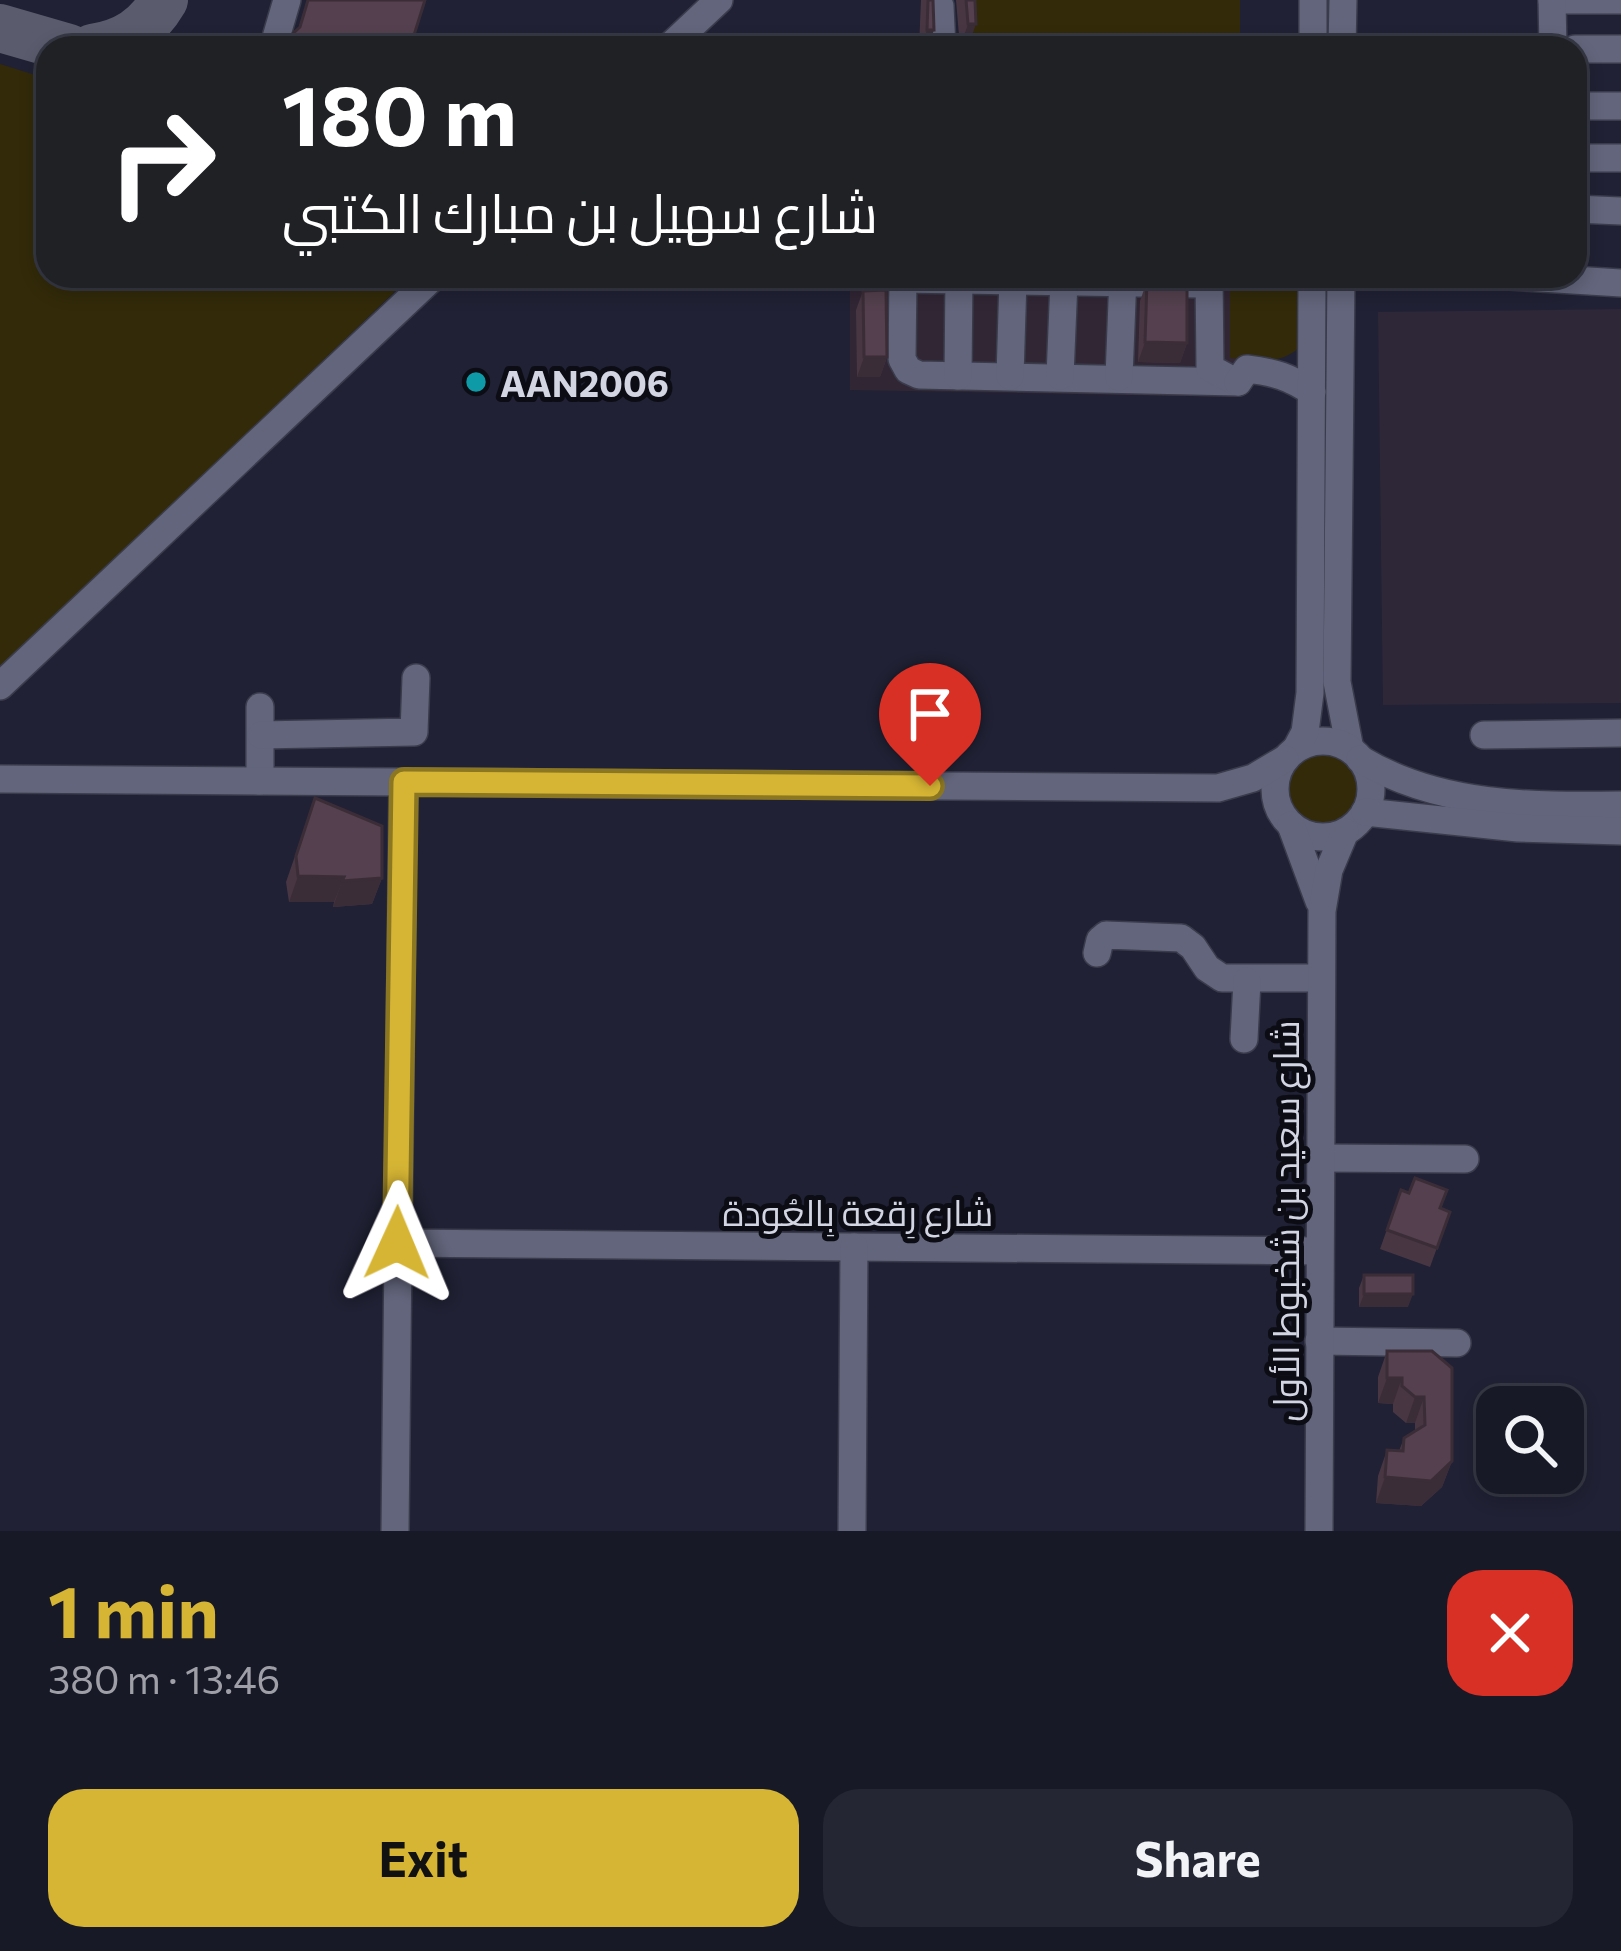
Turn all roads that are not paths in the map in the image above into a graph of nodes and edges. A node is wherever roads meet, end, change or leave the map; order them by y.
1 (287, 0) edge
2 (718, 0) edge
3 (1313, 0) edge
4 (1342, 0) edge
5 (1552, 0) edge
6 (1621, 0) edge
7 (940, 6) dead end
8 (276, 36) edge
9 (680, 36) edge
10 (941, 36) edge
11 (1312, 36) edge
12 (1342, 36) edge
13 (1553, 36) edge
14 (1587, 49) edge
15 (1621, 50) edge
16 (1587, 106) edge
17 (1621, 106) edge
18 (1587, 158) edge
19 (1621, 158) edge
20 (1587, 210) edge
21 (1621, 211) edge
22 (1587, 282) edge
23 (1621, 284) edge
24 (421, 288) edge
25 (908, 288) edge
26 (975, 288) edge
27 (981, 288) edge
28 (1064, 288) edge
29 (1122, 288) edge
30 (1203, 288) edge
31 (1204, 288) edge
32 (1312, 288) edge
33 (1341, 288) edge
34 (950, 375) junction
35 (1010, 376) junction
36 (1060, 376) junction
37 (1119, 377) junction
38 (1180, 380) junction
39 (1238, 382) junction
40 (1312, 392) junction
41 (416, 678) dead end
42 (0, 686) edge
43 (1621, 733) edge
44 (1484, 735) dead end
45 (1290, 754) junction
46 (1355, 754) junction
47 (0, 779) edge
48 (260, 781) junction
49 (404, 782) junction
50 (1218, 788) junction
51 (1621, 805) edge
52 (1286, 819) junction
53 (1355, 822) junction
54 (1621, 831) edge
55 (1322, 910) junction
56 (1097, 953) dead end
57 (1321, 978) junction
58 (1246, 981) junction
59 (1244, 1039) dead end
60 (1320, 1158) junction
61 (1465, 1159) dead end
62 (397, 1243) junction
63 (854, 1247) junction
64 (1319, 1251) junction
65 (1319, 1341) junction
66 (1456, 1343) dead end
67 (395, 1531) edge
68 (852, 1531) edge
69 (1319, 1531) edge

1 - 8 street
2 - 9 street
3 - 11 street
4 - 12 street
5 - 6 street
5 - 13 street
7 - 10 street
14 - 15 street
16 - 17 street
18 - 19 street
20 - 21 street
22 - 23 street
24 - 42 street
25 - 34 street
26 - 34 street
27 - 35 street
28 - 36 street
29 - 37 street
30 - 38 street
31 - 39 street
32 - 40 street
33 - 46 street
34 - 35 street
35 - 36 street
36 - 37 street
37 - 38 street
38 - 39 street
39 - 40 street
40 - 45 street
41 - 48 street
43 - 44 street
45 - 46 street
45 - 50 street
45 - 52 street
46 - 51 street
46 - 53 street
47 - 48 street
48 - 49 street
49 - 50 street
49 - 62 street
50 - 52 street
52 - 53 street
52 - 55 street, شارع سعيد بن شخبوط الأول
53 - 54 street
53 - 55 street, شارع سعيد بن شخبوط الأول
55 - 57 street, شارع سعيد بن شخبوط الأول
56 - 58 street
57 - 58 street
57 - 60 street, شارع سعيد بن شخبوط الأول
58 - 59 street
60 - 61 street
60 - 64 street, شارع سعيد بن شخبوط الأول
62 - 63 street, شارع رِقعة بِالعُودة
62 - 67 street
63 - 64 street, شارع رِقعة بِالعُودة
63 - 68 street
64 - 65 street, شارع سعيد بن شخبوط الأول
65 - 66 street
65 - 69 street, شارع سعيد بن شخبوط الأول

